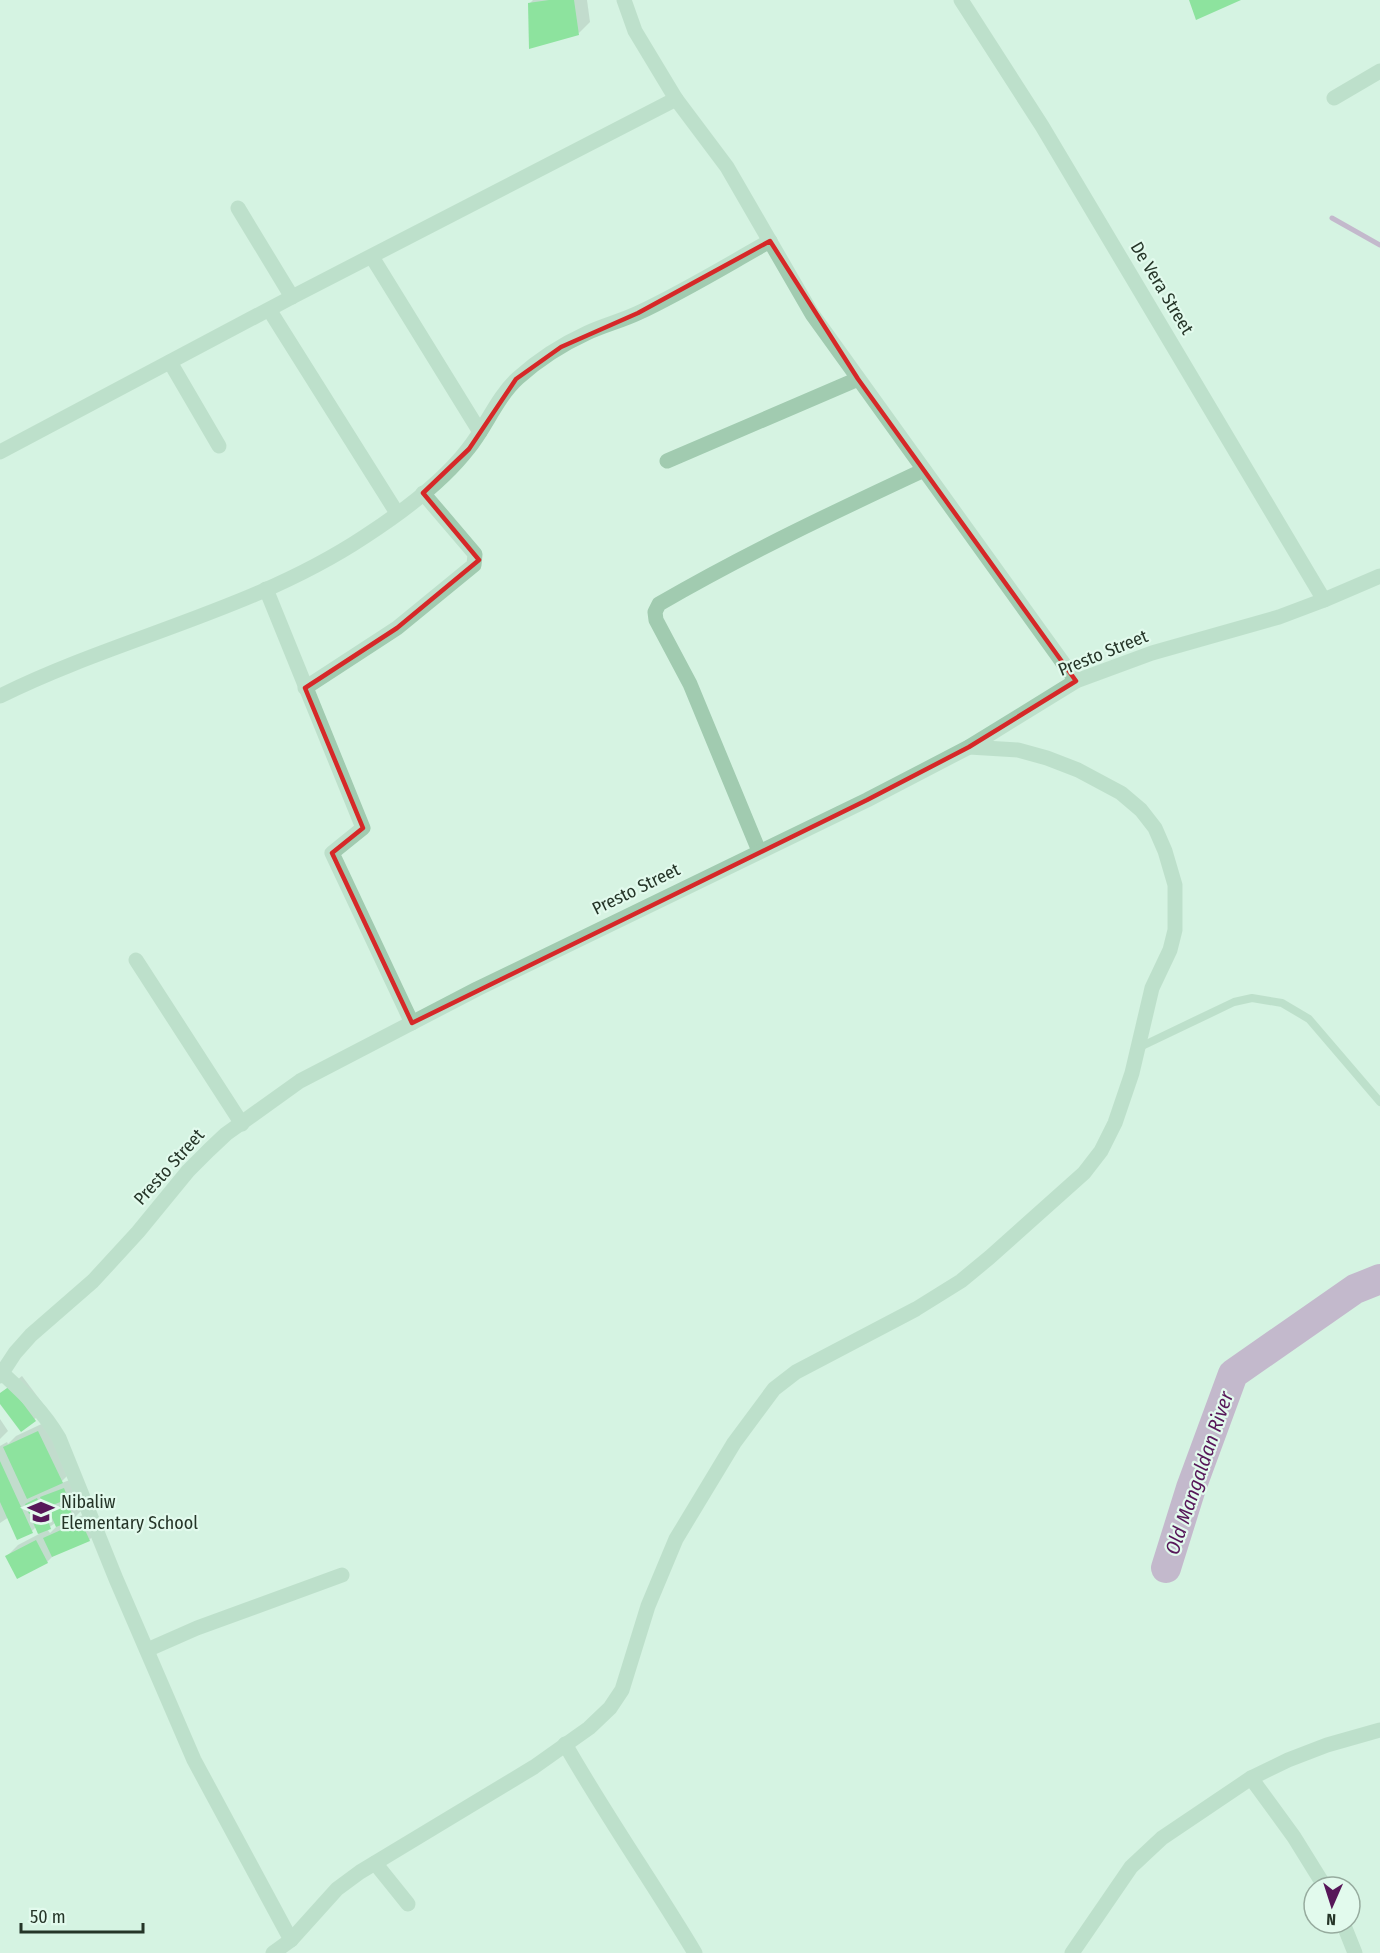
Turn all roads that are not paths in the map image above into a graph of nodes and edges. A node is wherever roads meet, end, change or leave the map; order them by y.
1 (624, 0) edge
2 (961, 0) edge
3 (1380, 71) edge
4 (1334, 98) dead end
5 (676, 99) junction
6 (238, 208) dead end
7 (770, 241) junction
8 (372, 257) junction
9 (292, 297) junction
10 (270, 310) junction
11 (170, 362) junction
12 (858, 379) junction
13 (480, 432) junction
14 (219, 446) dead end
15 (0, 452) edge
16 (667, 461) dead end
17 (924, 470) junction
18 (423, 493) junction
19 (397, 513) junction
20 (1380, 576) edge
21 (266, 589) junction
22 (1324, 600) junction
23 (1076, 681) junction
24 (305, 688) junction
25 (0, 696) edge
26 (969, 747) junction
27 (759, 851) junction
28 (136, 960) dead end
29 (412, 1023) junction
30 (1138, 1048) junction
31 (1380, 1102) edge
32 (242, 1124) junction
33 (1, 1374) edge
34 (342, 1575) dead end
35 (147, 1650) junction
36 (1380, 1730) edge
37 (565, 1744) junction
38 (1251, 1778) junction
39 (375, 1863) junction
40 (1318, 1875) edge
41 (408, 1904) dead end
42 (1348, 1935) edge
43 (291, 1940) junction
44 (273, 1953) edge
45 (695, 1953) edge
46 (1072, 1953) edge
47 (1355, 1953) edge

1 - 5 street
2 - 22 street, De Vera Street
3 - 4 street
5 - 7 street
5 - 8 street
6 - 9 street
7 - 12 street
7 - 13 street
8 - 9 street
8 - 13 street
9 - 10 street
10 - 11 street
10 - 19 street
11 - 14 street
11 - 15 street
12 - 16 street
12 - 17 street
13 - 18 street
17 - 23 street
17 - 27 street
18 - 19 street
18 - 24 street
19 - 21 street
20 - 22 street, Presto Street
21 - 24 street
21 - 25 street
22 - 23 street, Presto Street
23 - 26 street, Presto Street
24 - 29 street
26 - 27 street, Presto Street
26 - 30 street
27 - 29 street, Presto Street
28 - 32 street
29 - 32 street, Presto Street
30 - 31 lane
30 - 37 street
32 - 33 street, Presto Street
33 - 35 street
34 - 35 street
35 - 43 street
36 - 38 street
37 - 39 street
37 - 45 street
38 - 40 street
38 - 46 street
39 - 41 street
39 - 43 street
42 - 47 street
43 - 44 street

